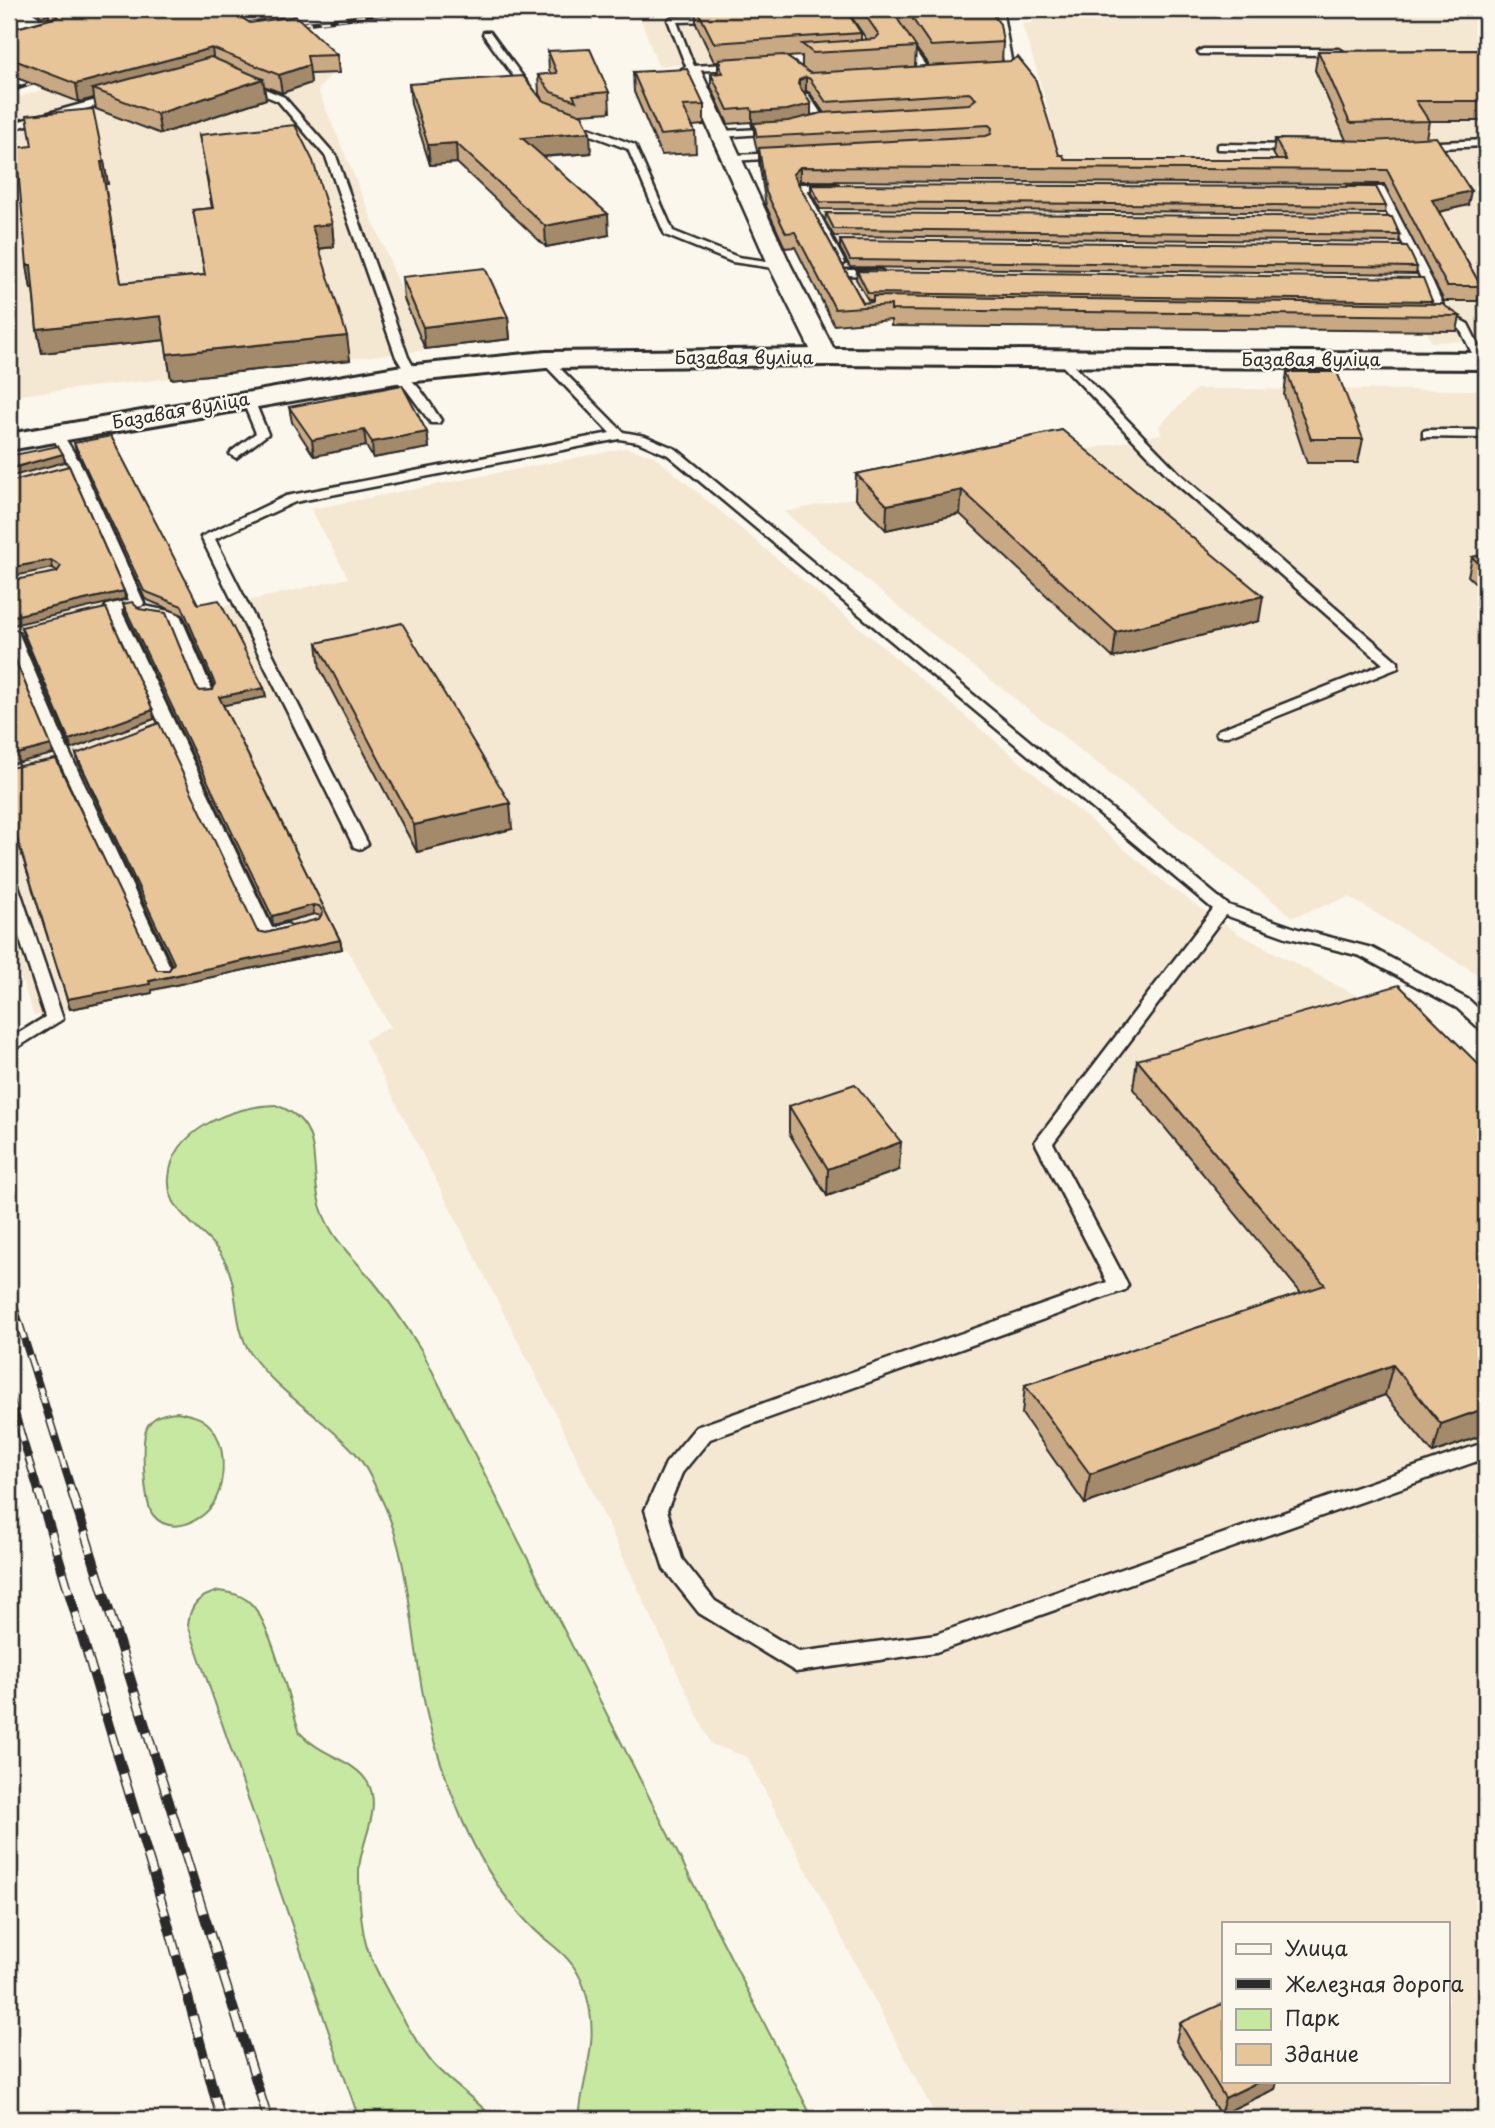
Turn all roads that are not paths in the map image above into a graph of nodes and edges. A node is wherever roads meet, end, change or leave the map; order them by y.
1 (998, 9) edge
2 (725, 18) edge
3 (898, 31) edge
4 (487, 34) dead end
5 (1351, 51) edge
6 (1203, 52) dead end
7 (746, 65) edge
8 (691, 69) junction
9 (986, 70) edge
10 (926, 74) junction
11 (938, 74) edge
12 (900, 76) edge
13 (237, 80) edge
14 (125, 95) edge
15 (805, 96) edge
16 (540, 106) edge
17 (834, 120) edge
18 (560, 121) edge
19 (821, 121) junction
20 (810, 124) edge
21 (9, 127) edge
22 (787, 130) edge
23 (721, 134) junction
24 (1486, 143) edge
25 (1220, 147) dead end
26 (1409, 147) edge
27 (1315, 149) edge
28 (796, 155) edge
29 (732, 158) junction
30 (842, 187) edge
31 (1339, 189) edge
32 (816, 215) junction
33 (829, 215) edge
34 (1380, 219) edge
35 (1394, 219) junction
36 (830, 242) junction
37 (844, 242) edge
38 (1396, 247) edge
39 (1409, 248) junction
40 (780, 266) junction
41 (845, 273) junction
42 (887, 273) edge
43 (1413, 279) edge
44 (1427, 280) junction
45 (851, 284) edge
46 (1427, 313) edge
47 (1441, 314) junction
48 (826, 357) junction
49 (1062, 359) junction
50 (546, 360) junction
51 (1484, 361) edge
52 (403, 374) junction
53 (248, 400) junction
54 (435, 420) dead end
55 (57, 433) junction
56 (1427, 434) dead end
57 (1486, 434) edge
58 (619, 435) junction
59 (9, 442) edge
60 (236, 454) dead end
61 (137, 603) junction
62 (15, 631) edge
63 (207, 694) edge
64 (1223, 733) dead end
65 (360, 844) dead end
66 (9, 882) edge
67 (1222, 908) junction
68 (302, 925) edge
69 (165, 973) edge
70 (1486, 1025) edge
71 (10, 1046) edge
72 (1486, 1450) edge

1 - 9 lane
2 - 8 lane
3 - 10 lane
4 - 16 lane
5 - 6 lane
7 - 8 lane
8 - 23 street
10 - 11 lane
10 - 12 lane
13 - 52 lane
14 - 21 lane
15 - 19 lane
17 - 19 lane
18 - 40 lane
19 - 20 lane
22 - 23 lane
23 - 29 street
24 - 26 lane
25 - 27 lane
28 - 29 lane
29 - 40 street
30 - 32 lane
31 - 35 lane
32 - 33 lane
32 - 36 lane
34 - 35 lane
35 - 39 lane
36 - 37 lane
36 - 41 lane
38 - 39 lane
39 - 44 lane
40 - 48 street
41 - 42 lane
41 - 45 lane
43 - 44 lane
44 - 47 lane
46 - 47 lane
47 - 51 lane
48 - 49 street, Базавая вуліца
48 - 50 street, Базавая вуліца
49 - 51 street, Базавая вуліца
49 - 64 lane
50 - 52 street, Базавая вуліца
50 - 58 lane
52 - 53 street, Базавая вуліца
52 - 54 lane
53 - 55 street, Базавая вуліца
53 - 60 lane
55 - 59 street, Базавая вуліца
55 - 61 lane
56 - 57 lane
58 - 65 lane
58 - 67 lane
61 - 63 lane
61 - 68 lane
62 - 69 lane
66 - 71 lane
67 - 70 lane
67 - 72 lane

